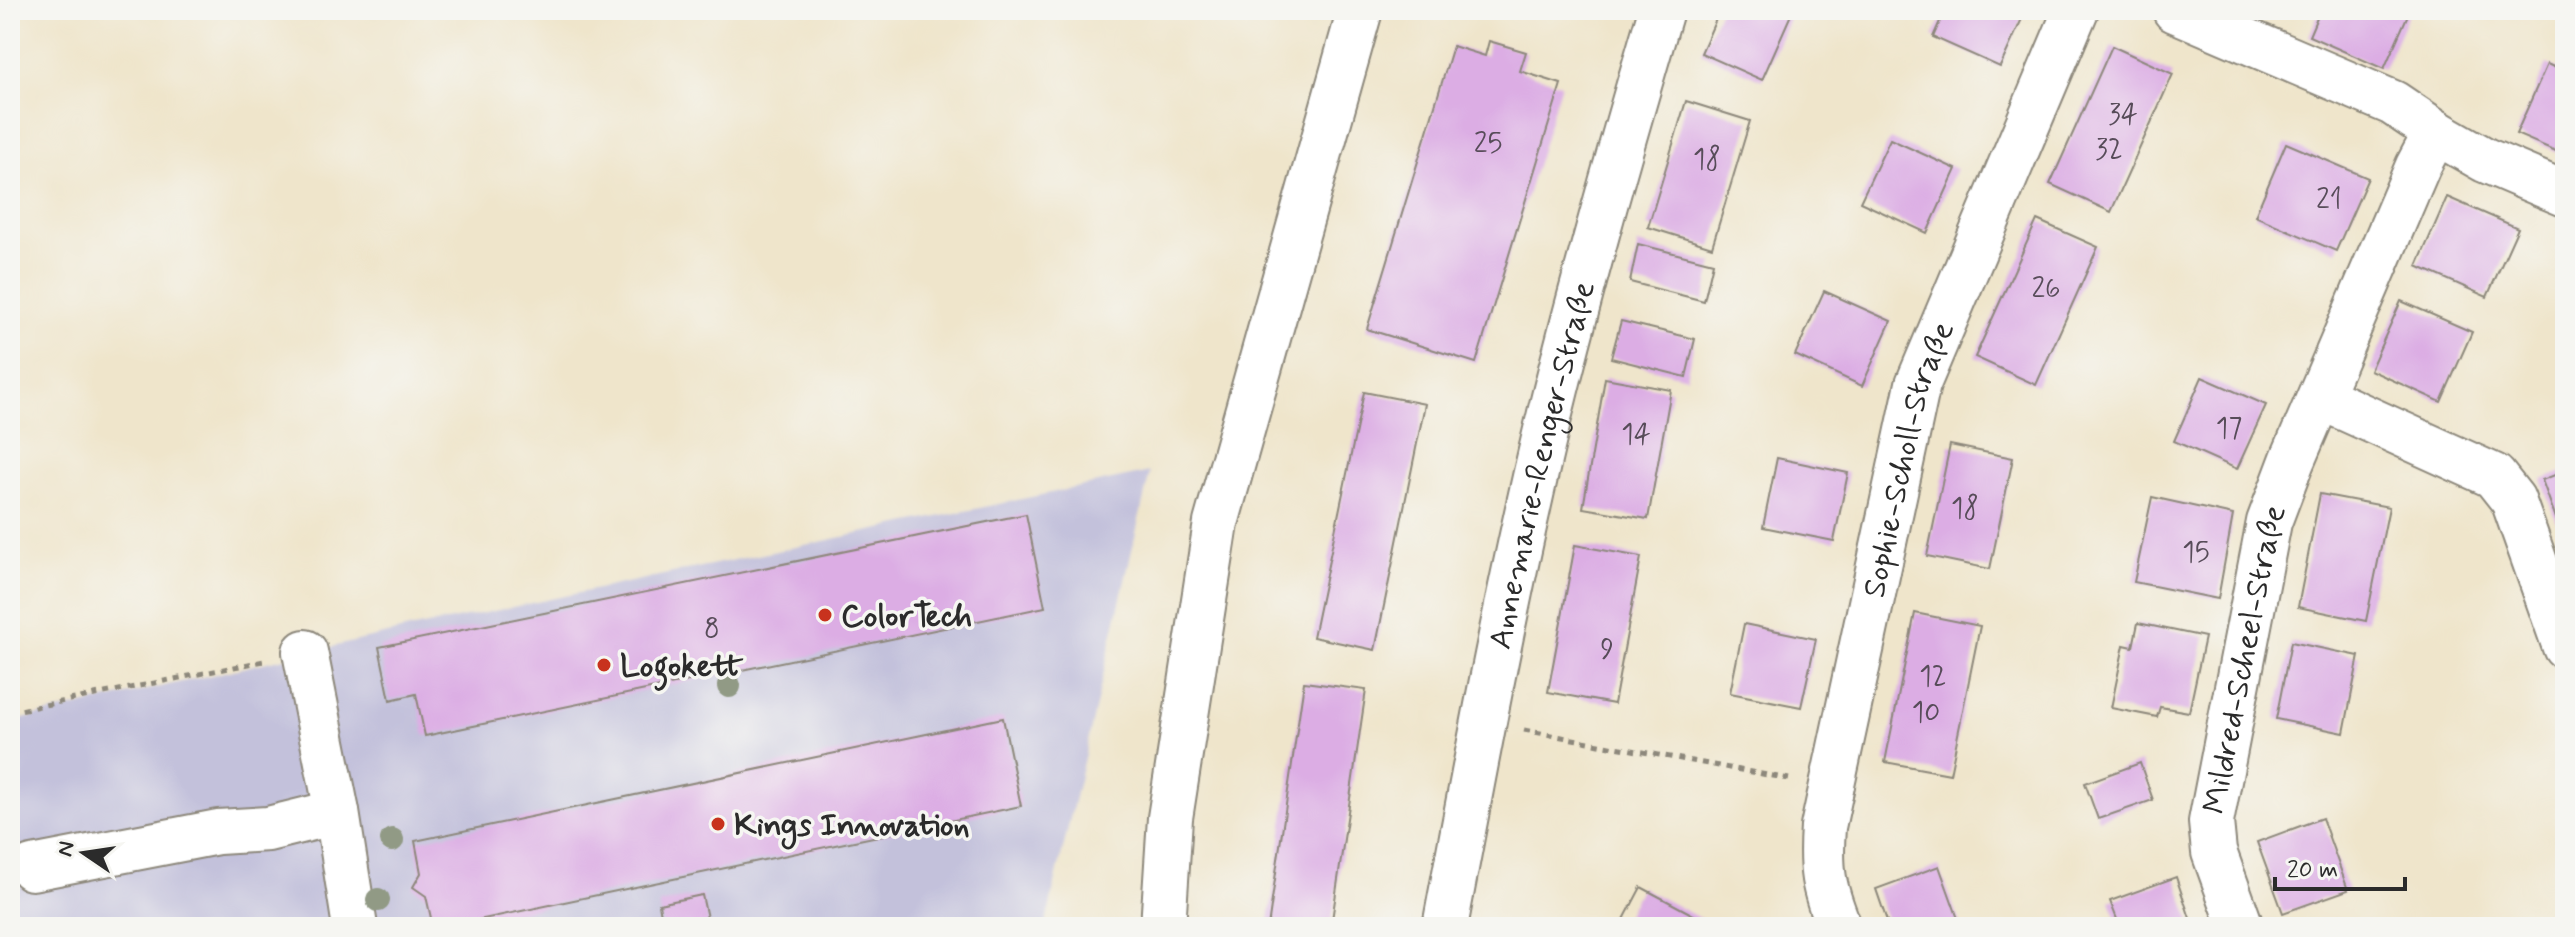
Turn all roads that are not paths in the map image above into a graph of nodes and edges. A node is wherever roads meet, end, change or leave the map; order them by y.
1 (1360, 10) edge
2 (1661, 10) edge
3 (2076, 10) edge
4 (2175, 10) edge
5 (2436, 132) junction
6 (2565, 194) edge
7 (2320, 397) junction
8 (2565, 647) edge
9 (305, 652) road end
10 (337, 812) junction
11 (32, 868) dead end
12 (355, 927) edge
13 (1163, 927) edge
14 (1445, 927) edge
15 (1839, 927) edge
16 (2241, 927) edge

1 - 13 street
2 - 14 street, Annemarie-Renger-Straße
3 - 15 street, Sophie-Scholl-Straße
4 - 5 street
5 - 6 street
5 - 7 street, Mildred-Scheel-Straße
7 - 8 street
7 - 16 street, Mildred-Scheel-Straße
9 - 10 street
10 - 11 street
10 - 12 street

